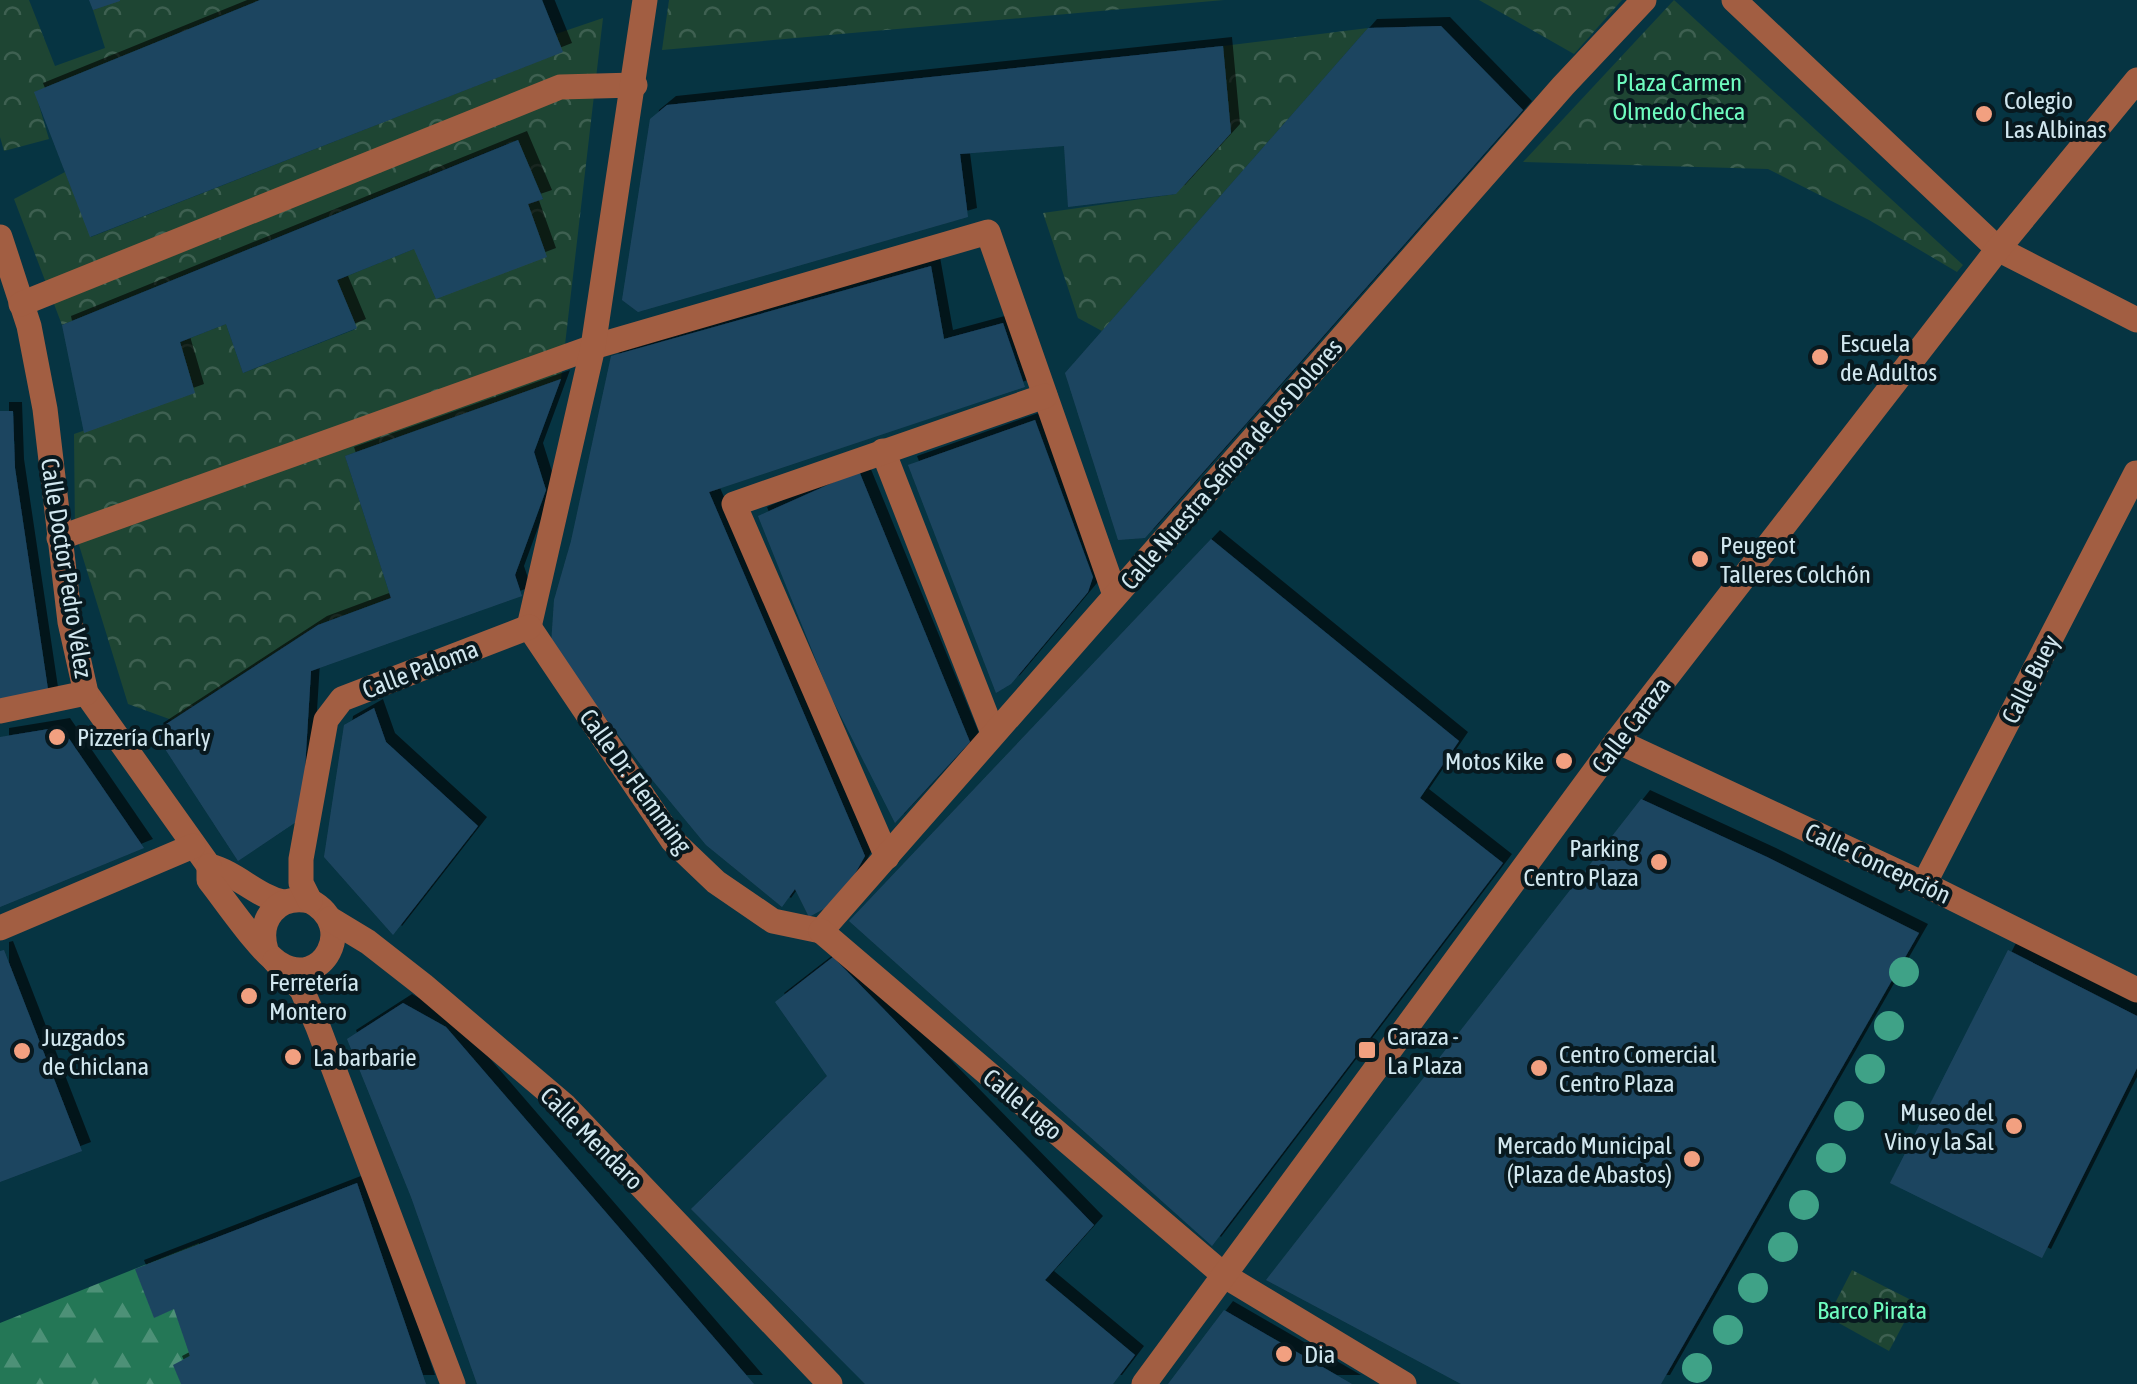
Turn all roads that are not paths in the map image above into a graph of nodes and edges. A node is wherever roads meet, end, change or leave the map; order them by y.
1 (645, 0) edge
2 (1644, 0) edge
3 (1734, 0) edge
4 (2137, 80) edge
5 (634, 85) junction
6 (0, 237) edge
7 (1998, 250) junction
8 (21, 304) junction
9 (2137, 320) edge
10 (593, 347) junction
11 (1046, 396) junction
12 (883, 451) junction
13 (2136, 473) edge
14 (59, 538) junction
15 (1115, 595) junction
16 (529, 627) junction
17 (86, 694) junction
18 (0, 712) edge
19 (993, 733) junction
20 (1618, 741) junction
21 (201, 856) junction
22 (887, 857) junction
23 (1924, 884) junction
24 (310, 901) junction
25 (283, 902) junction
26 (330, 919) junction
27 (0, 928) edge
28 (821, 931) junction
29 (270, 956) junction
30 (2137, 990) edge
31 (1225, 1276) junction
32 (452, 1384) edge
33 (830, 1384) edge
34 (1144, 1384) edge
35 (1404, 1384) edge

1 - 5 street
2 - 15 street, Calle Nuestra Señora de los Dolores
3 - 7 street
4 - 7 street, Calle Caraza
5 - 8 street
5 - 10 street
6 - 8 street, Calle Doctor Pedro Vélez
7 - 9 street
7 - 20 street, Calle Caraza
8 - 14 street, Calle Doctor Pedro Vélez
10 - 11 street
10 - 14 street
10 - 16 street
11 - 12 street
11 - 15 street
12 - 19 street
12 - 22 street
13 - 23 street, Calle Buey
14 - 17 street, Calle Doctor Pedro Vélez
15 - 19 street, Calle Nuestra Señora de los Dolores
16 - 24 street, Calle Paloma
16 - 28 street, Calle Dr. Flemming
17 - 18 street
17 - 21 street, Calle Doctor Pedro Vélez
19 - 22 street, Calle Nuestra Señora de los Dolores
20 - 23 street, Calle Concepción
20 - 31 street, Calle Caraza
21 - 25 street, Calle Doctor Pedro Vélez
21 - 27 street
21 - 29 street, Calle Doctor Pedro Vélez
22 - 28 street, Calle Nuestra Señora de los Dolores
23 - 30 street, Calle Concepción
24 - 25 street
24 - 26 street
25 - 29 street
26 - 29 street
26 - 33 street, Calle Mendaro
28 - 31 street, Calle Lugo
29 - 32 street, Calle Doctor Pedro Vélez
31 - 34 street, Calle Caraza
31 - 35 street, Calle Lugo

